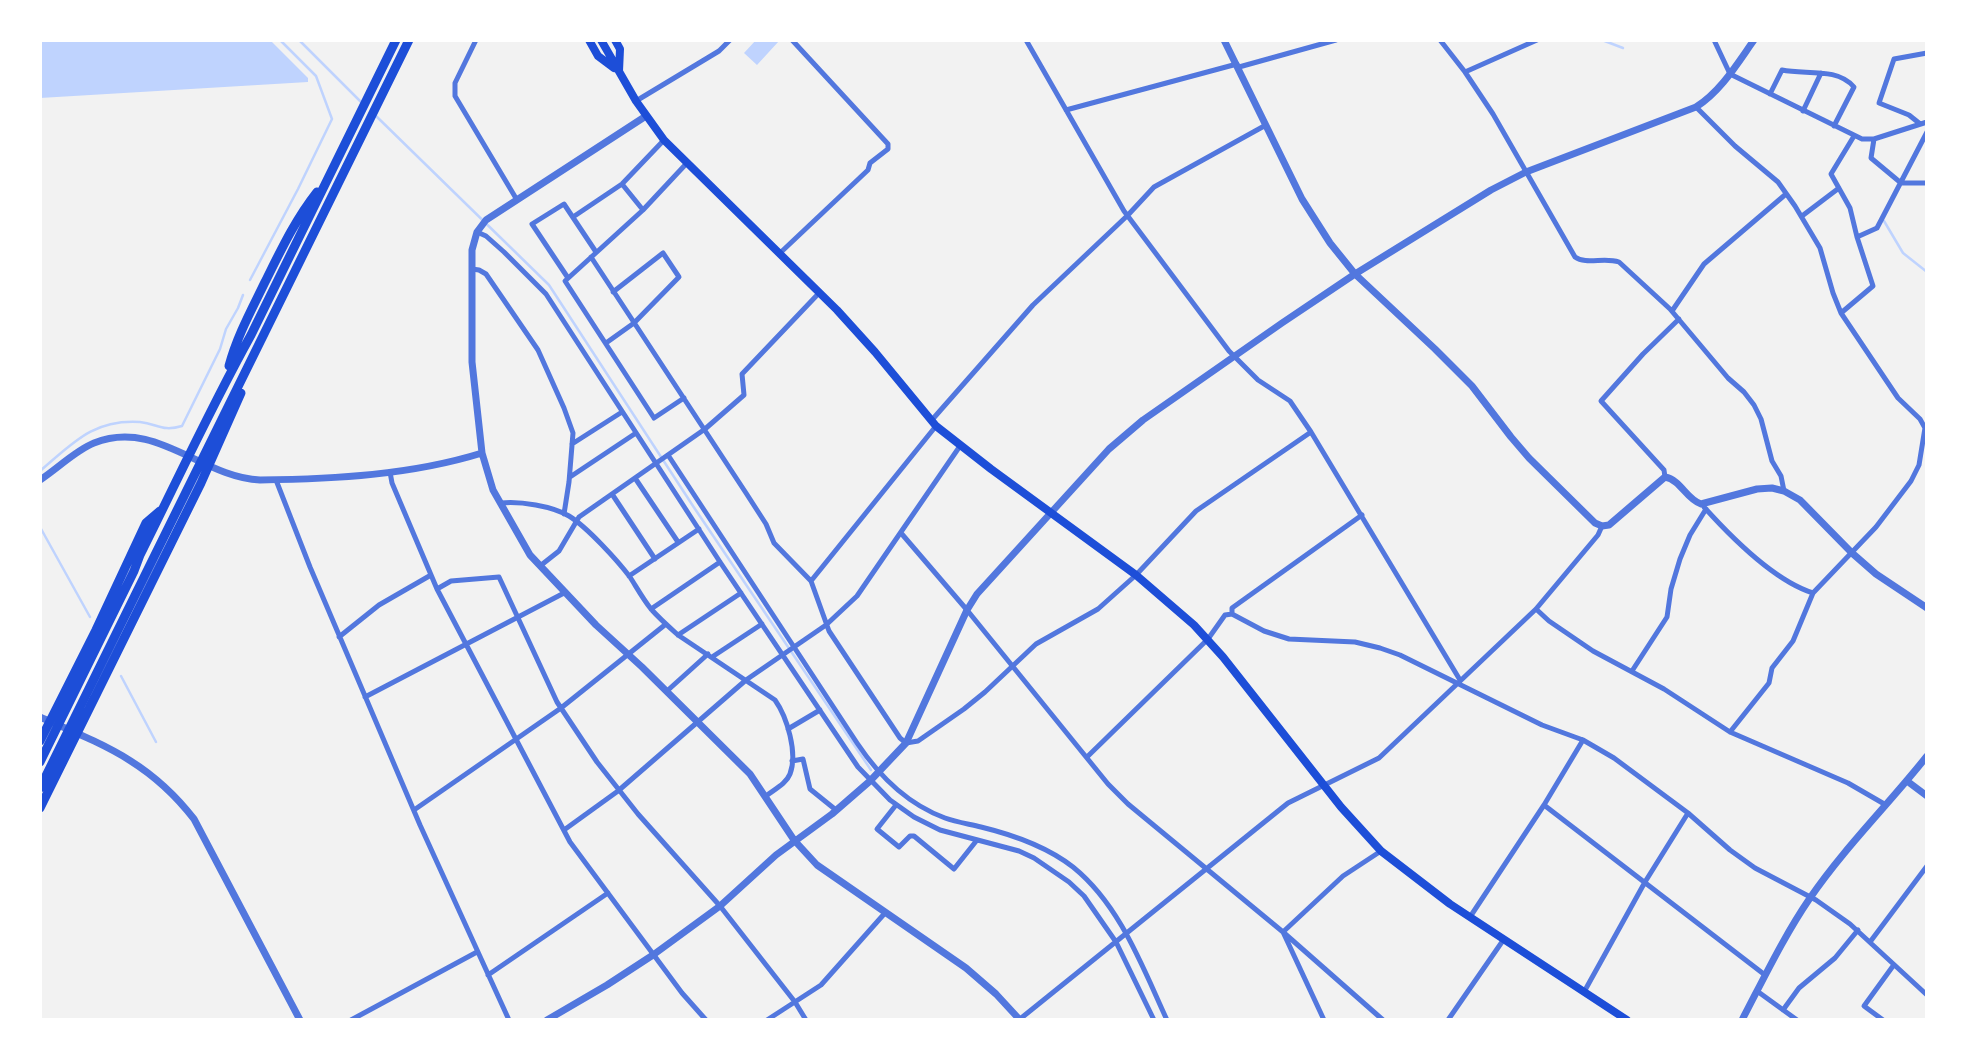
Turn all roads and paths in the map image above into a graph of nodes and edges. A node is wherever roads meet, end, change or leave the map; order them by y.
1 (396, 40) edge
2 (410, 40) edge
3 (589, 40) edge
4 (601, 40) edge
5 (615, 40) edge
6 (730, 40) edge
7 (792, 40) edge
8 (1026, 40) edge
9 (1224, 40) edge
10 (1336, 40) edge
11 (1440, 40) edge
12 (1537, 40) edge
13 (1714, 40) edge
14 (1754, 40) edge
15 (477, 41) edge
16 (1927, 53) edge
17 (1238, 66) junction
18 (619, 72) junction
19 (1465, 72) junction
20 (1821, 73) junction
21 (1730, 74) junction
22 (1770, 94) junction
23 (636, 101) junction
24 (1696, 107) junction
25 (1066, 110) junction
26 (1803, 111) junction
27 (646, 116) junction
28 (1927, 122) edge
29 (1919, 123) junction
30 (1266, 125) junction
31 (1834, 126) junction
32 (1927, 132) edge
33 (1854, 136) junction
34 (1874, 139) junction
35 (664, 140) junction
36 (687, 164) junction
37 (1526, 172) junction
38 (1901, 183) junction
39 (1927, 183) edge
40 (622, 184) junction
41 (1839, 188) junction
42 (1786, 194) junction
43 (517, 200) junction
44 (643, 210) junction
45 (1128, 215) junction
46 (1802, 216) junction
47 (573, 217) junction
48 (481, 225) junction
49 (1857, 237) junction
50 (594, 254) junction
51 (779, 254) junction
52 (472, 269) junction
53 (1355, 274) junction
54 (568, 278) junction
55 (613, 292) junction
56 (820, 292) junction
57 (1672, 311) junction
58 (1841, 313) junction
59 (1679, 319) junction
60 (634, 323) junction
61 (606, 343) junction
62 (1235, 355) junction
63 (684, 398) junction
64 (622, 412) junction
65 (934, 423) junction
66 (705, 429) junction
67 (1311, 432) junction
68 (636, 433) junction
69 (572, 444) junction
70 (960, 446) junction
71 (482, 453) junction
72 (188, 456) junction
73 (662, 459) junction
74 (204, 464) junction
75 (1919, 466) junction
76 (1927, 467) edge
77 (390, 472) junction
78 (570, 477) junction
79 (1665, 477) junction
80 (635, 478) junction
81 (40, 480) edge
82 (276, 480) junction
83 (1784, 491) junction
84 (612, 494) junction
85 (501, 503) junction
86 (1703, 506) junction
87 (163, 508) junction
88 (1051, 513) junction
89 (564, 514) junction
90 (1362, 515) junction
91 (576, 521) junction
92 (1602, 526) junction
93 (699, 529) junction
94 (901, 533) junction
95 (678, 542) junction
96 (1852, 553) junction
97 (655, 559) junction
98 (720, 562) junction
99 (540, 566) junction
100 (431, 575) junction
101 (1136, 575) junction
102 (629, 576) junction
103 (811, 581) junction
104 (437, 589) junction
105 (566, 593) junction
106 (741, 593) junction
107 (1813, 593) junction
108 (1927, 608) edge
109 (651, 609) junction
110 (1536, 609) junction
111 (967, 610) junction
112 (1232, 614) junction
113 (519, 618) junction
114 (666, 624) junction
115 (762, 624) junction
116 (826, 625) junction
117 (678, 635) junction
118 (339, 637) junction
119 (1208, 639) junction
120 (466, 644) junction
121 (794, 648) junction
122 (628, 654) junction
123 (710, 655) junction
124 (783, 655) junction
125 (1013, 667) junction
126 (1632, 671) junction
127 (746, 680) junction
128 (1459, 681) junction
129 (667, 691) junction
130 (365, 697) junction
131 (561, 708) junction
132 (820, 710) junction
133 (45, 719) edge
134 (698, 722) junction
135 (788, 729) junction
136 (1730, 732) junction
137 (77, 734) junction
138 (516, 740) junction
139 (1583, 740) junction
140 (40, 741) edge
141 (906, 743) junction
142 (1927, 756) edge
143 (1087, 757) junction
144 (792, 761) junction
145 (40, 762) edge
146 (879, 772) junction
147 (870, 781) junction
148 (1907, 781) junction
149 (1325, 786) junction
150 (40, 788) edge
151 (618, 791) junction
152 (766, 796) junction
153 (1927, 796) edge
154 (896, 804) junction
155 (1544, 805) junction
156 (1886, 805) junction
157 (40, 808) edge
158 (414, 810) junction
159 (836, 810) junction
160 (1688, 813) junction
161 (564, 830) junction
162 (794, 840) junction
163 (977, 840) junction
164 (1381, 851) junction
165 (1927, 866) edge
166 (1206, 868) junction
167 (1645, 882) junction
168 (608, 893) junction
169 (1811, 897) junction
170 (720, 906) junction
171 (885, 913) junction
172 (1470, 917) junction
173 (1858, 930) junction
174 (1283, 932) junction
175 (1127, 934) junction
176 (1505, 939) junction
177 (1116, 942) junction
178 (1870, 942) junction
179 (477, 952) junction
180 (653, 955) junction
181 (1894, 966) junction
182 (488, 975) junction
183 (1765, 975) junction
184 (1757, 990) junction
185 (1584, 992) junction
186 (1927, 995) edge
187 (795, 1002) junction
188 (1783, 1010) junction
189 (560, 1012) junction
190 (1016, 1018) edge
191 (300, 1020) edge
192 (351, 1020) edge
193 (509, 1020) edge
194 (547, 1020) edge
195 (567, 1020) edge
196 (706, 1020) edge
197 (767, 1020) edge
198 (806, 1020) edge
199 (1154, 1020) edge
200 (1167, 1020) edge
201 (1324, 1020) edge
202 (1383, 1020) edge
203 (1448, 1020) edge
204 (1627, 1020) edge
205 (1742, 1020) edge
206 (1797, 1020) edge
207 (1883, 1020) edge

1 - 72 highway
2 - 74 highway
3 - 18 main road
4 - 18 main road
5 - 18 main road
6 - 23 street
7 - 51 street
8 - 25 street
9 - 17 street
10 - 17 street
11 - 19 street
12 - 19 street
13 - 21 street
14 - 21 street
15 - 43 street
16 - 29 street
17 - 25 street
17 - 30 street
18 - 23 main road
19 - 37 street
20 - 22 street
20 - 26 street
20 - 31 street
21 - 22 street
21 - 24 street
22 - 26 street
23 - 27 main road
24 - 37 street
24 - 42 street
25 - 45 street
26 - 31 street
27 - 35 main road
27 - 43 street
28 - 29 street
29 - 34 street
30 - 45 street
30 - 53 street
31 - 33 street
32 - 38 street
33 - 34 street
33 - 41 street
34 - 38 street
35 - 36 main road
35 - 40 street
36 - 44 street
36 - 51 main road
37 - 53 street
37 - 57 street
38 - 39 street
38 - 49 street
40 - 44 street
40 - 47 street
41 - 46 street
41 - 49 street
42 - 46 street
42 - 57 street
43 - 48 street
44 - 50 street
45 - 62 street
45 - 65 street
46 - 58 street
47 - 50 street
47 - 54 street
48 - 52 street
48 - 64 street
49 - 58 street
50 - 54 street
50 - 55 street
51 - 56 main road
52 - 69 street
52 - 71 street
53 - 62 street
53 - 92 street
54 - 61 street
55 - 60 street
55 - 60 street
56 - 65 main road
56 - 66 street
57 - 59 street
58 - 75 street
59 - 79 street
59 - 83 street
60 - 61 street
60 - 63 street
61 - 63 street
62 - 67 street
62 - 88 street
63 - 66 street
64 - 68 street
64 - 69 street
65 - 70 main road
65 - 103 street
66 - 73 street
66 - 103 street
67 - 90 street
67 - 101 street
68 - 73 street
68 - 78 street
69 - 78 street
70 - 88 main road
70 - 94 street
71 - 77 street
71 - 85 street
72 - 74 street
72 - 81 street
72 - 87 highway
73 - 80 street
73 - 93 street
73 - 121 street
74 - 82 street
74 - 137 highway
74 - 150 highway
75 - 76 street
75 - 96 street
77 - 82 street
77 - 100 street
78 - 89 street
79 - 86 street
79 - 92 street
80 - 84 street
80 - 95 street
82 - 118 street
83 - 86 street
83 - 96 street
84 - 91 street
84 - 97 street
85 - 89 street
85 - 99 street
86 - 107 street
86 - 126 street
87 - 133 highway
87 - 145 highway
88 - 101 main road
88 - 111 street
89 - 91 street
90 - 112 street
90 - 128 street
91 - 99 street
91 - 102 street
92 - 110 street
93 - 95 street
93 - 98 street
94 - 111 street
94 - 116 street
95 - 97 street
96 - 107 street
96 - 108 street
97 - 102 street
98 - 106 street
98 - 109 street
99 - 105 street
100 - 104 street
100 - 118 street
101 - 119 main road
101 - 125 street
102 - 109 street
103 - 116 street
104 - 113 street
104 - 120 street
105 - 113 street
105 - 122 street
106 - 115 street
106 - 117 street
107 - 136 street
109 - 114 street
110 - 126 street
110 - 128 street
111 - 125 street
111 - 141 street
112 - 119 street
112 - 128 street
113 - 120 street
113 - 131 street
114 - 117 street
114 - 122 street
115 - 123 street
115 - 124 street
116 - 121 street
116 - 141 street
117 - 123 street
118 - 130 street
119 - 143 street
119 - 149 main road
120 - 130 street
120 - 138 street
121 - 124 street
121 - 146 street
122 - 129 street
122 - 131 street
123 - 127 street
123 - 129 street
124 - 127 street
124 - 132 street
125 - 141 street
125 - 143 street
126 - 136 street
127 - 134 street
127 - 135 street
128 - 139 street
128 - 149 street
129 - 134 street
130 - 158 street
131 - 138 street
131 - 151 street
132 - 135 street
132 - 147 street
133 - 137 street
133 - 140 highway
134 - 151 street
134 - 152 street
135 - 144 street
136 - 156 street
137 - 157 highway
137 - 191 street
138 - 158 street
138 - 161 street
139 - 155 street
139 - 160 street
141 - 146 street
142 - 148 street
143 - 166 street
144 - 152 street
144 - 159 street
146 - 147 street
146 - 175 street
147 - 154 street
147 - 159 street
148 - 153 street
148 - 156 street
149 - 164 main road
149 - 166 street
151 - 161 street
151 - 170 street
152 - 162 street
154 - 163 street
154 - 163 street
155 - 167 street
155 - 172 street
156 - 169 street
158 - 179 street
159 - 162 street
160 - 167 street
160 - 169 street
161 - 168 street
162 - 170 street
162 - 171 street
163 - 177 street
164 - 172 main road
164 - 174 street
165 - 178 street
166 - 174 street
166 - 175 street
167 - 183 street
167 - 185 street
168 - 180 street
168 - 182 street
169 - 173 street
169 - 183 street
170 - 180 street
170 - 187 street
171 - 187 street
171 - 190 street
172 - 176 main road
173 - 178 street
173 - 188 street
174 - 201 street
174 - 202 street
175 - 177 street
175 - 200 street
176 - 185 main road
176 - 203 street
177 - 190 street
177 - 199 street
178 - 181 street
179 - 182 street
179 - 192 street
180 - 189 street
180 - 196 street
181 - 186 street
181 - 207 street
182 - 193 street
183 - 184 street
184 - 188 street
184 - 205 street
185 - 204 main road
187 - 197 street
187 - 198 street
188 - 206 street
189 - 194 street
189 - 195 street

